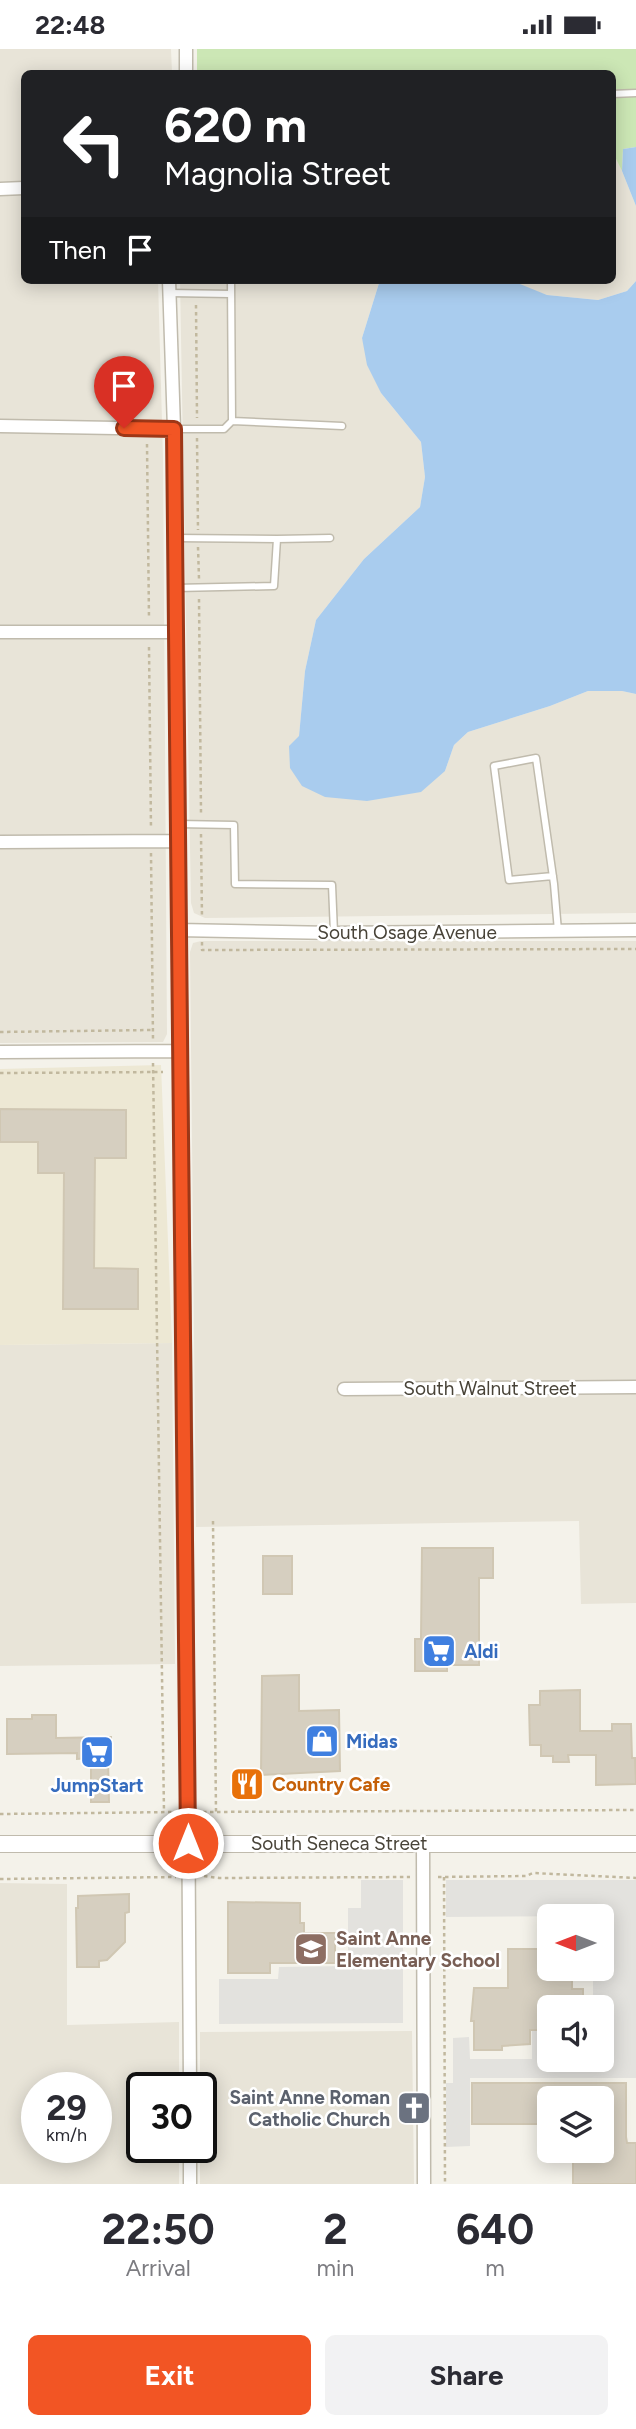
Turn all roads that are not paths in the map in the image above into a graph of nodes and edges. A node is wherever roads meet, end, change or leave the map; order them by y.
1 (186, 49) edge
2 (186, 70) edge
3 (636, 93) edge
4 (616, 94) edge
5 (21, 188) edge
6 (0, 189) edge
7 (231, 284) edge
8 (168, 287) edge
9 (231, 294) junction
10 (232, 421) junction
11 (0, 426) edge
12 (342, 426) dead end
13 (174, 429) junction
14 (175, 538) junction
15 (330, 538) dead end
16 (277, 539) junction
17 (175, 588) junction
18 (0, 632) edge
19 (176, 632) junction
20 (177, 824) junction
21 (177, 841) junction
22 (0, 842) edge
23 (553, 876) junction
24 (178, 930) junction
25 (636, 930) edge
26 (558, 931) junction
27 (334, 933) junction
28 (180, 1051) junction
29 (0, 1052) edge
30 (636, 1387) edge
31 (344, 1389) dead end
32 (188, 1843) junction
33 (423, 1843) junction
34 (0, 1844) edge
35 (636, 1844) edge
36 (190, 2072) edge
37 (190, 2163) edge
38 (190, 2184) edge
39 (424, 2184) edge

1 - 2 street
3 - 4 lane
5 - 6 street
7 - 9 lane
8 - 9 lane
8 - 13 street
9 - 10 lane
10 - 12 lane
10 - 13 lane
11 - 13 street
13 - 14 street
14 - 16 lane
14 - 17 street
15 - 16 lane
16 - 17 lane
17 - 19 street
18 - 19 street
19 - 20 street
20 - 21 street
20 - 27 lane
21 - 22 street
21 - 24 street
23 - 23 lane
23 - 26 lane
24 - 27 street, South Osage Avenue
24 - 28 street
25 - 26 street, South Osage Avenue
26 - 27 street, South Osage Avenue
28 - 29 street
28 - 32 street
30 - 31 street, South Walnut Street
32 - 33 street, South Seneca Street
32 - 34 street, South Seneca Street
32 - 36 street
33 - 35 street, South Seneca Street
33 - 39 street
37 - 38 street

